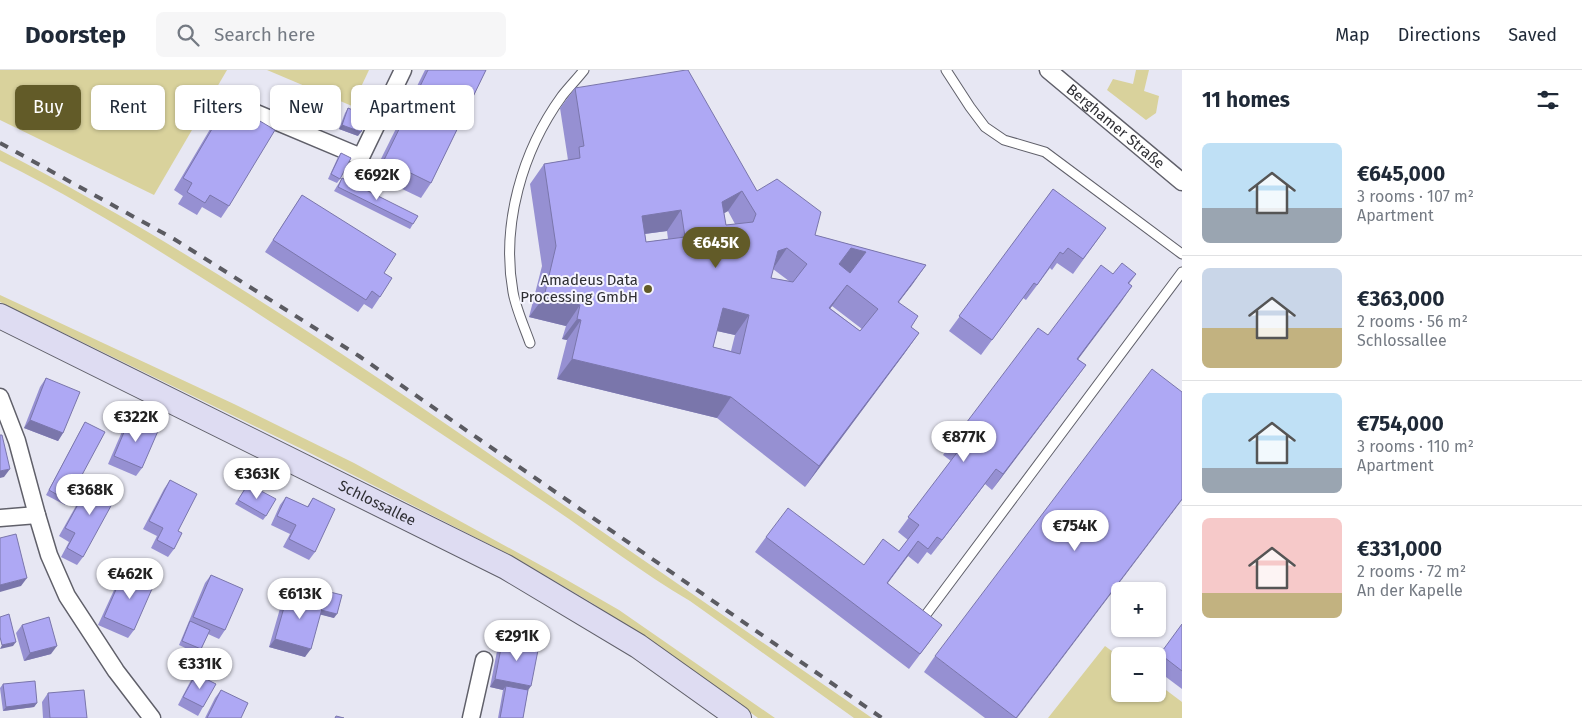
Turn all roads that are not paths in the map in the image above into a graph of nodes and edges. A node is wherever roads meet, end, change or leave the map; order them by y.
1 (403, 70) edge
2 (584, 70) edge
3 (946, 70) edge
4 (1048, 70) edge
5 (260, 115) edge
6 (1182, 182) edge
7 (1182, 254) edge
8 (1182, 272) edge
9 (0, 316) edge
10 (530, 343) dead end
11 (0, 396) edge
12 (37, 515) junction
13 (0, 518) edge
14 (922, 620) edge
15 (484, 660) dead end
16 (152, 718) edge
17 (471, 718) edge
18 (739, 718) edge

1 - 5 street
2 - 10 lane
3 - 7 lane
4 - 6 street, Berghamer Straße
8 - 14 lane
9 - 18 main road, Schlossallee
11 - 12 street
12 - 13 street
12 - 16 street
15 - 17 street

